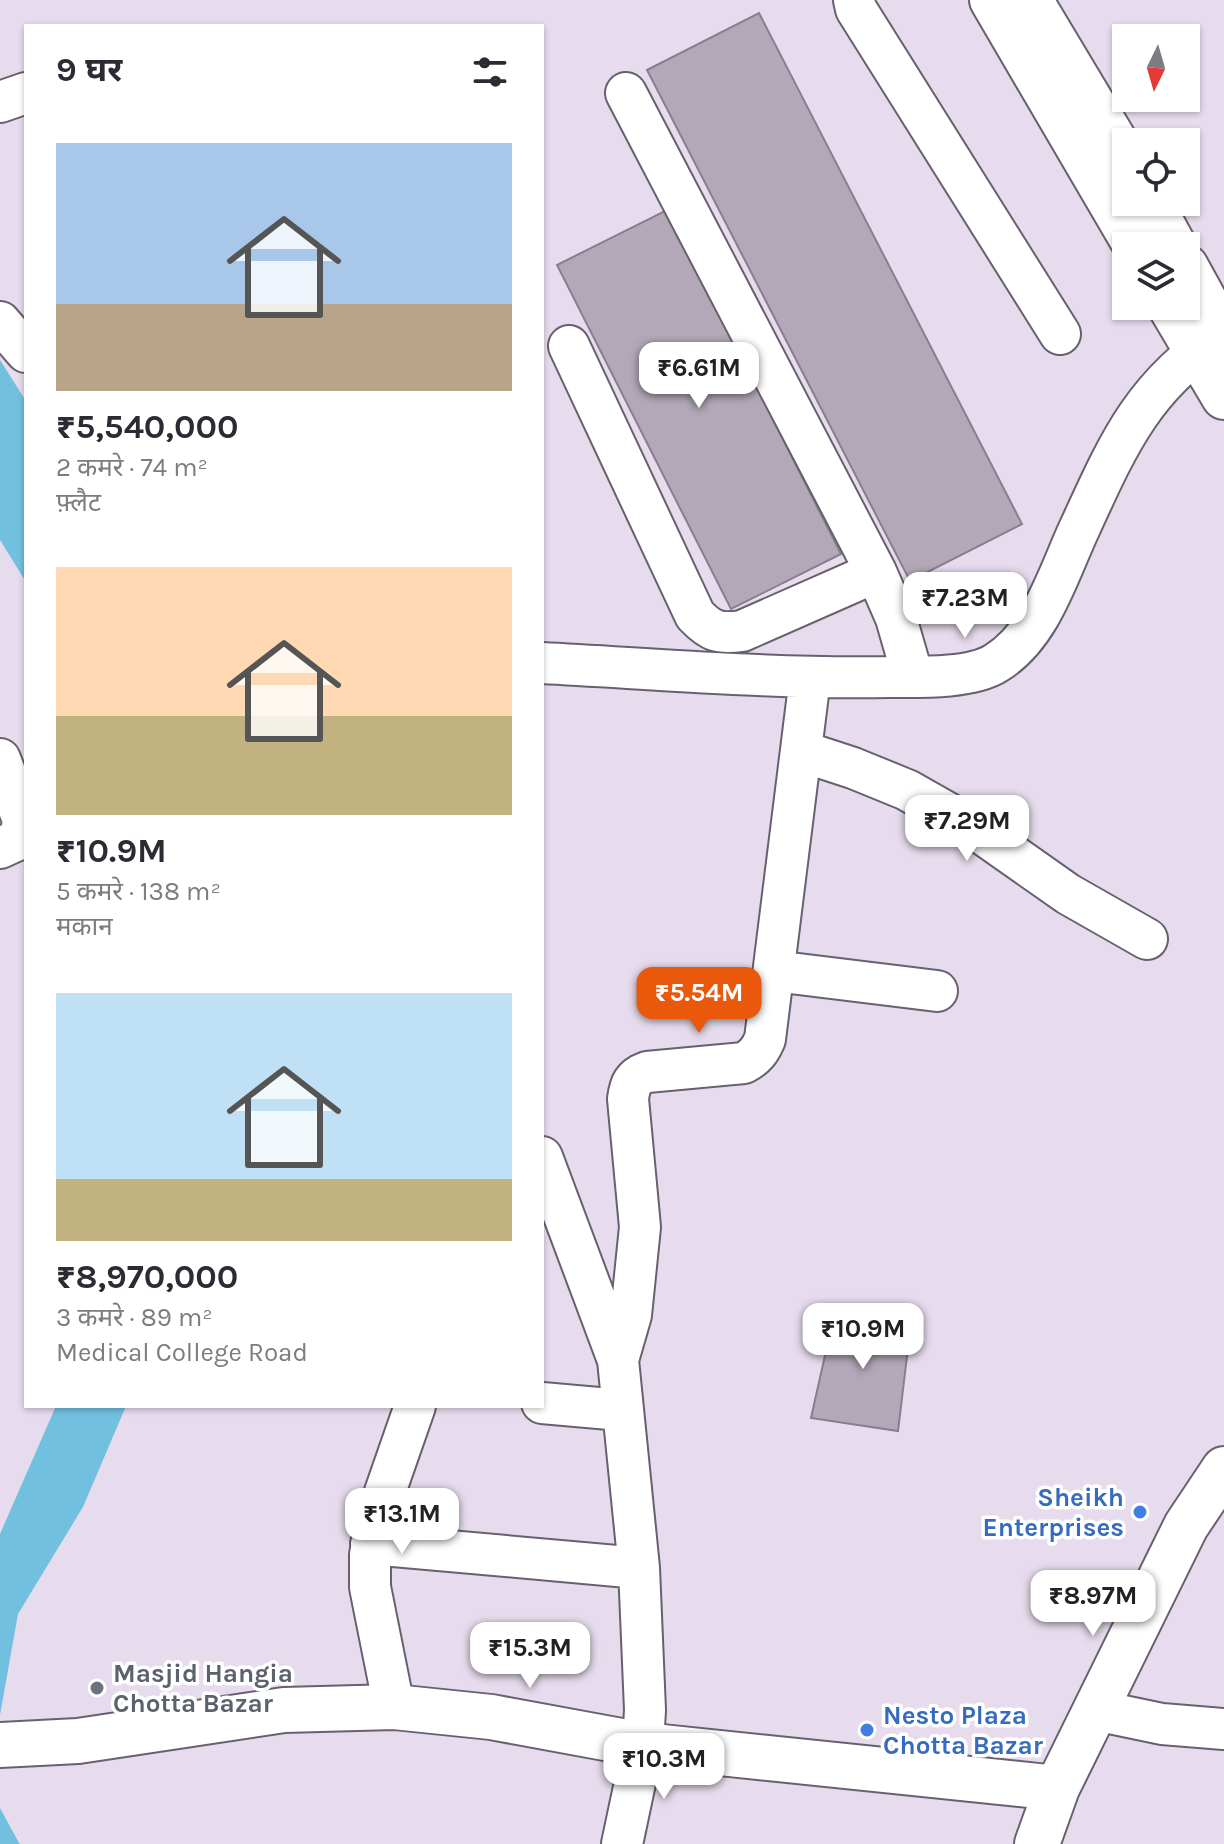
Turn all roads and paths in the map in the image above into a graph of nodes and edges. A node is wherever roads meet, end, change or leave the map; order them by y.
1 (854, 0) edge
2 (992, 0) edge
3 (1030, 0) edge
4 (626, 93) dead end
5 (24, 94) edge
6 (0, 102) edge
7 (1112, 137) edge
8 (1128, 232) edge
9 (1200, 304) edge
10 (1188, 320) edge
11 (0, 322) edge
12 (1060, 334) dead end
13 (1214, 341) edge
14 (569, 346) dead end
15 (24, 350) edge
16 (1224, 397) edge
17 (876, 572) junction
18 (544, 663) edge
19 (913, 677) junction
20 (810, 678) junction
21 (801, 751) junction
22 (0, 759) edge
23 (0, 848) edge
24 (1147, 939) dead end
25 (774, 971) junction
26 (937, 991) dead end
27 (544, 1162) edge
28 (618, 1360) junction
29 (544, 1403) edge
30 (414, 1408) edge
31 (621, 1410) junction
32 (1224, 1469) edge
33 (371, 1544) junction
34 (639, 1568) junction
35 (394, 1707) junction
36 (1095, 1710) junction
37 (1224, 1729) edge
38 (0, 1745) edge
39 (643, 1745) junction
40 (1057, 1788) junction
41 (622, 1844) edge
42 (1037, 1844) edge

1 - 12 street
2 - 8 main road
3 - 7 main road
4 - 17 street
5 - 6 street
9 - 13 main road
10 - 13 main road
11 - 15 street
13 - 16 main road
13 - 19 street
14 - 17 street
17 - 19 street
18 - 20 street
19 - 20 street
20 - 21 street
21 - 24 street
21 - 25 street
22 - 23 street
25 - 26 street
25 - 28 street
27 - 28 street
28 - 31 street
29 - 31 street
30 - 33 street
31 - 34 street
32 - 36 main road
33 - 34 street
33 - 35 street
34 - 39 street
35 - 38 main road
35 - 39 main road
36 - 37 street
36 - 40 main road
39 - 40 main road
39 - 41 street
40 - 42 main road

